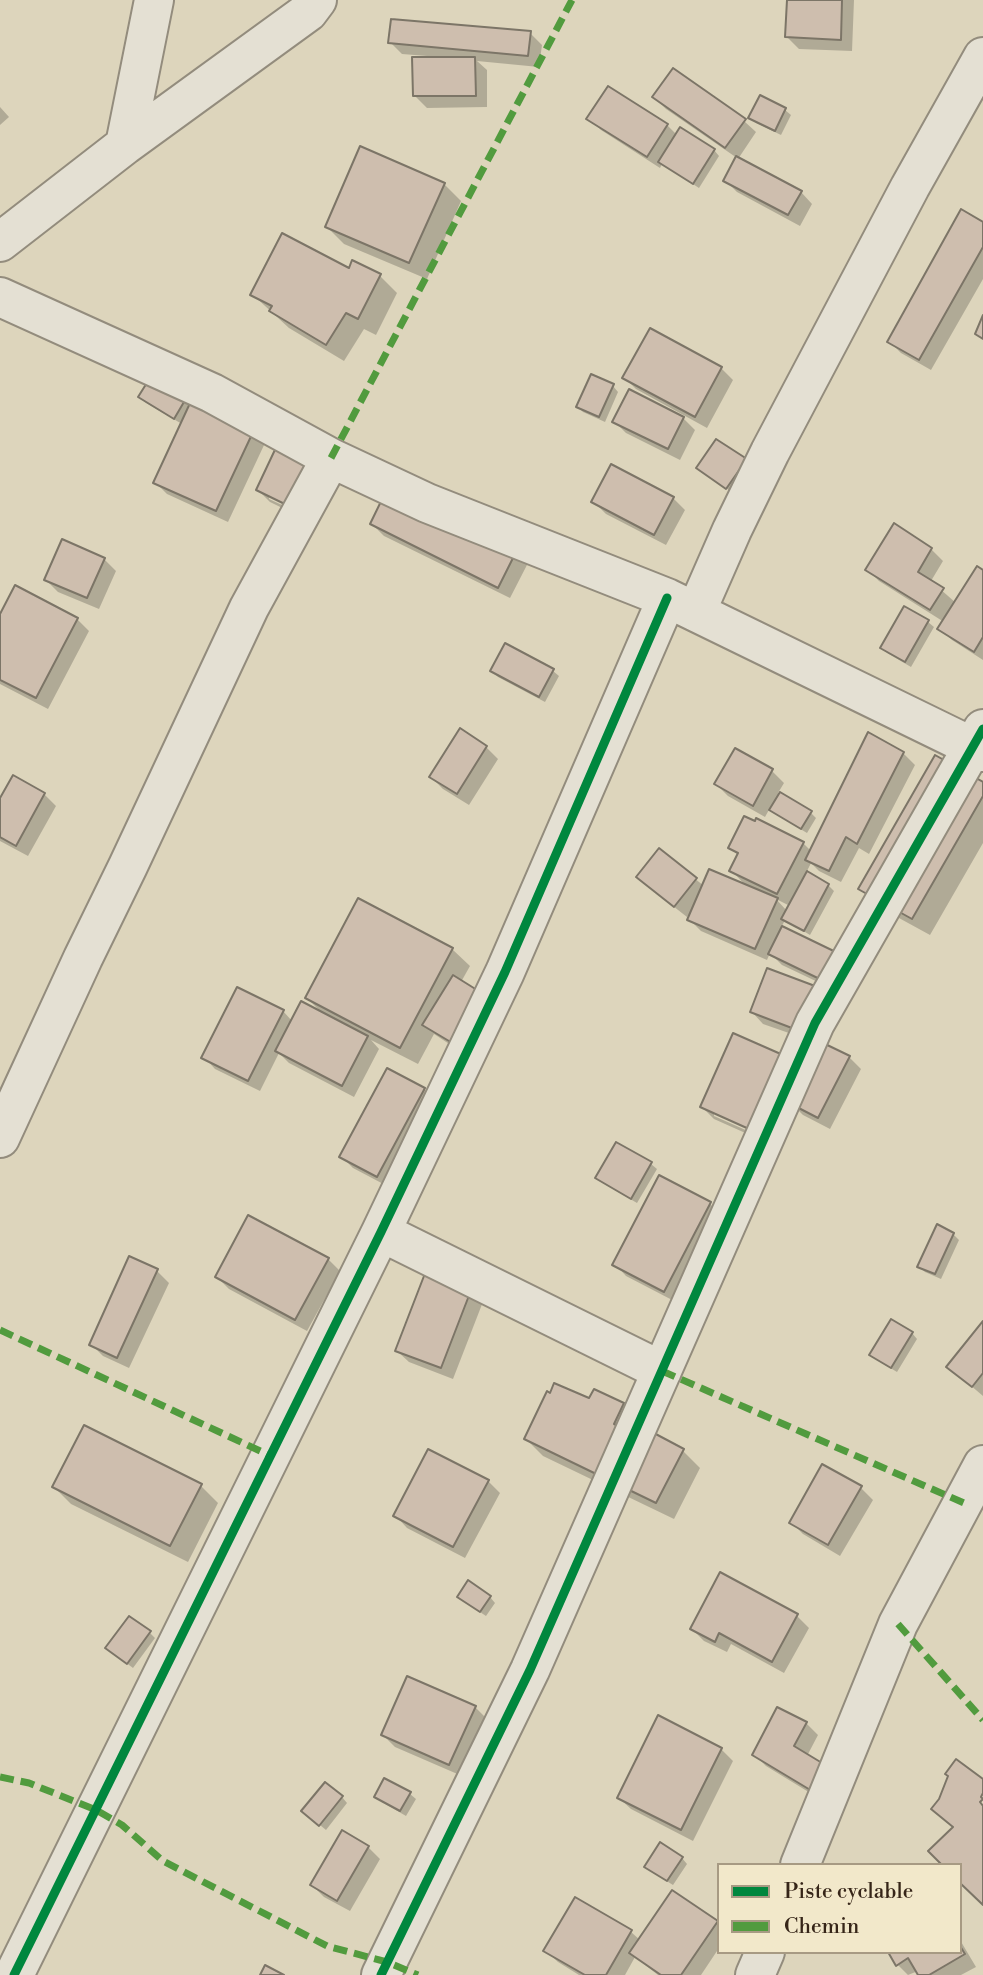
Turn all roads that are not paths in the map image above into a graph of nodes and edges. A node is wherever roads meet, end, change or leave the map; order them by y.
1 (154, 0) edge
2 (317, 0) edge
3 (983, 57) edge
4 (125, 145) junction
5 (0, 242) edge
6 (0, 297) edge
7 (331, 458) junction
8 (682, 605) junction
9 (980, 743) edge
10 (0, 1138) edge
11 (382, 1232) junction
12 (662, 1371) junction
13 (983, 1465) edge
14 (801, 1863) edge
15 (764, 1954) edge
16 (14, 1975) edge
17 (381, 1975) edge
18 (755, 1975) edge

1 - 4 street
2 - 4 street
3 - 8 street
4 - 5 street
6 - 7 street
7 - 8 street
7 - 10 street
8 - 9 street
8 - 11 street
9 - 12 street
11 - 12 street
11 - 16 street
12 - 17 street
13 - 14 street
15 - 18 street

